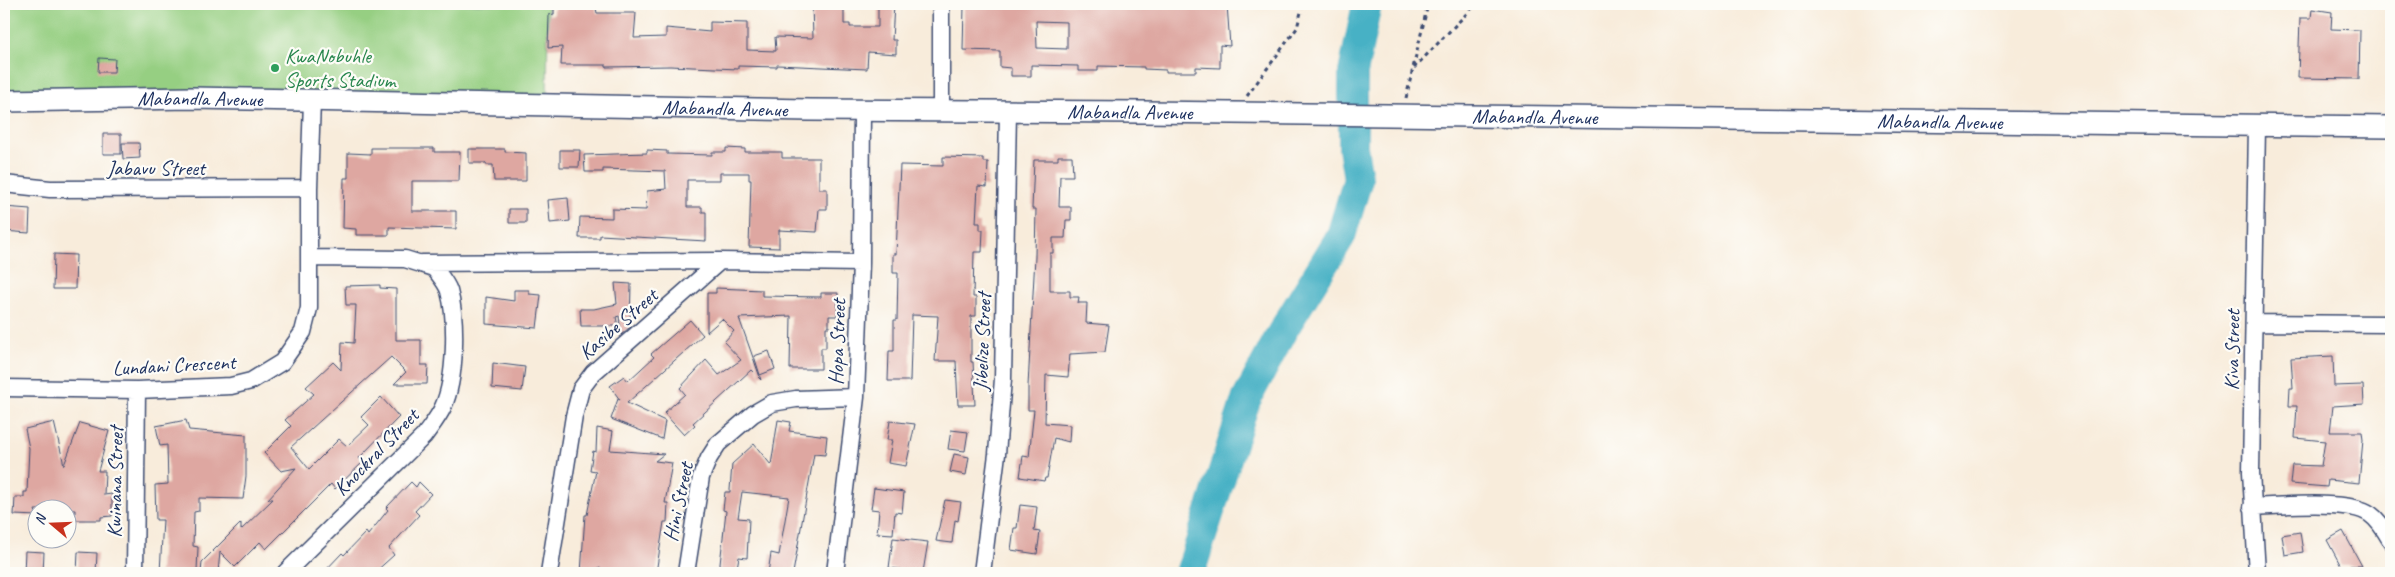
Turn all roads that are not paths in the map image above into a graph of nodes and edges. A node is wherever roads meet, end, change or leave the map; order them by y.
1 (941, 4) edge
2 (4, 101) edge
3 (312, 101) junction
4 (862, 110) junction
5 (941, 112) junction
6 (1008, 112) junction
7 (2257, 126) junction
8 (2391, 127) edge
9 (4, 184) edge
10 (309, 188) junction
11 (310, 258) junction
12 (720, 262) junction
13 (420, 263) junction
14 (861, 263) junction
15 (2254, 323) junction
16 (2391, 324) edge
17 (4, 388) edge
18 (137, 390) junction
19 (856, 397) junction
20 (2252, 507) junction
21 (2391, 541) edge
22 (135, 573) edge
23 (285, 573) edge
24 (549, 573) edge
25 (686, 573) edge
26 (835, 573) edge
27 (982, 573) edge
28 (2258, 573) edge

1 - 5 street
2 - 3 street, Mabandla Avenue
3 - 4 street, Mabandla Avenue
3 - 10 street, Lundani Crescent
4 - 5 street, Mabandla Avenue
4 - 14 street, Hopa Street
5 - 6 street, Mabandla Avenue
6 - 7 street, Mabandla Avenue
6 - 27 street, Jibelize Street
7 - 8 street, Mabandla Avenue
7 - 15 street, Kiva Street
9 - 10 street, Jabavu Street
10 - 11 street, Lundani Crescent
11 - 13 street, Knockral Street
11 - 18 street, Lundani Crescent
12 - 13 street, Knockral Street
12 - 14 street
12 - 24 street, Kasibe Street
13 - 23 street, Knockral Street
14 - 19 street, Hopa Street
15 - 16 street
15 - 20 street, Kiva Street
17 - 18 street, Lundani Crescent
18 - 22 street, Kwinana Street
19 - 25 street, Hini Street
19 - 26 street, Hopa Street
20 - 21 street
20 - 28 street, Kiva Street

